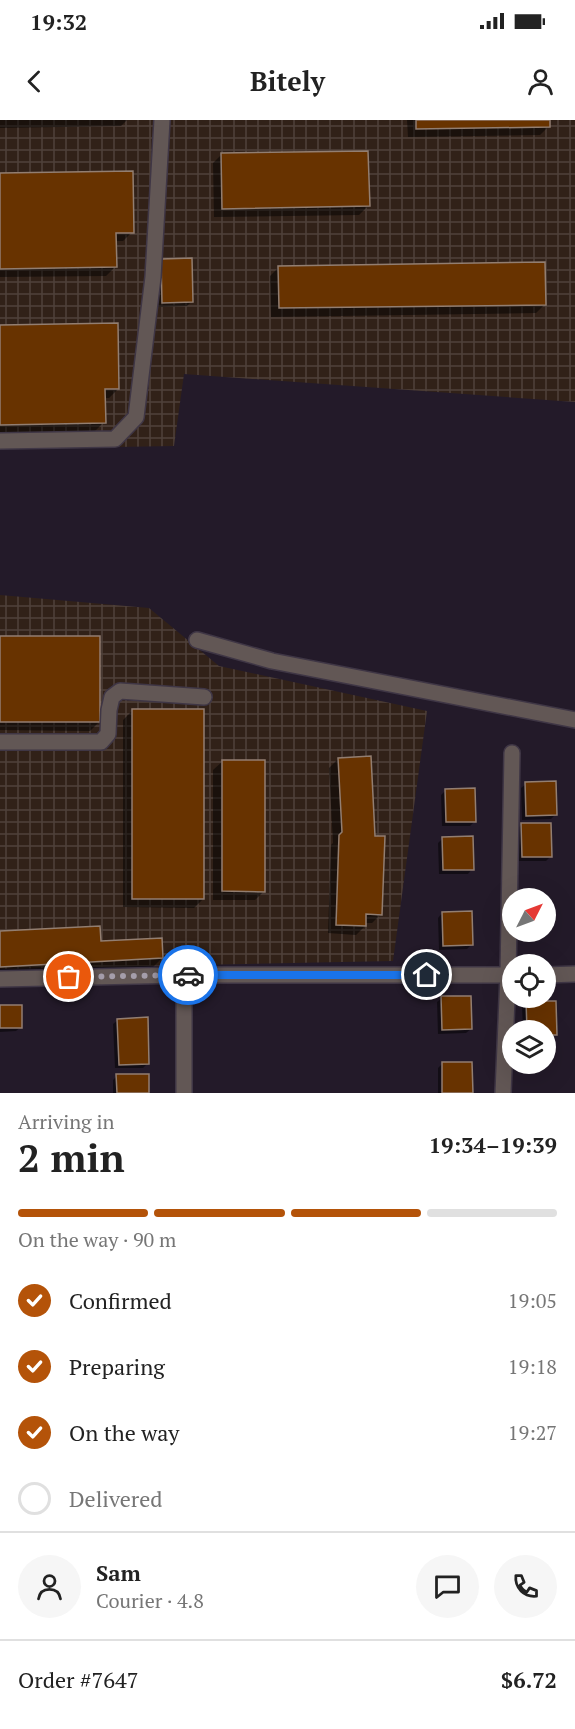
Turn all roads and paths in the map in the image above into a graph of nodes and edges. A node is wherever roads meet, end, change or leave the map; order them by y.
1 (162, 120) edge
2 (0, 441) edge
3 (197, 640) dead end
4 (204, 697) dead end
5 (575, 720) edge
6 (0, 742) edge
7 (512, 753) dead end
8 (510, 954) edge
9 (575, 974) edge
10 (184, 975) junction
11 (502, 975) edge
12 (556, 975) edge
13 (0, 979) edge
14 (508, 1008) edge
15 (184, 1093) edge
16 (503, 1093) edge

1 - 2 street
3 - 5 street
4 - 6 street
7 - 8 street
9 - 12 street
10 - 11 street
10 - 13 street
10 - 15 street
14 - 16 street

